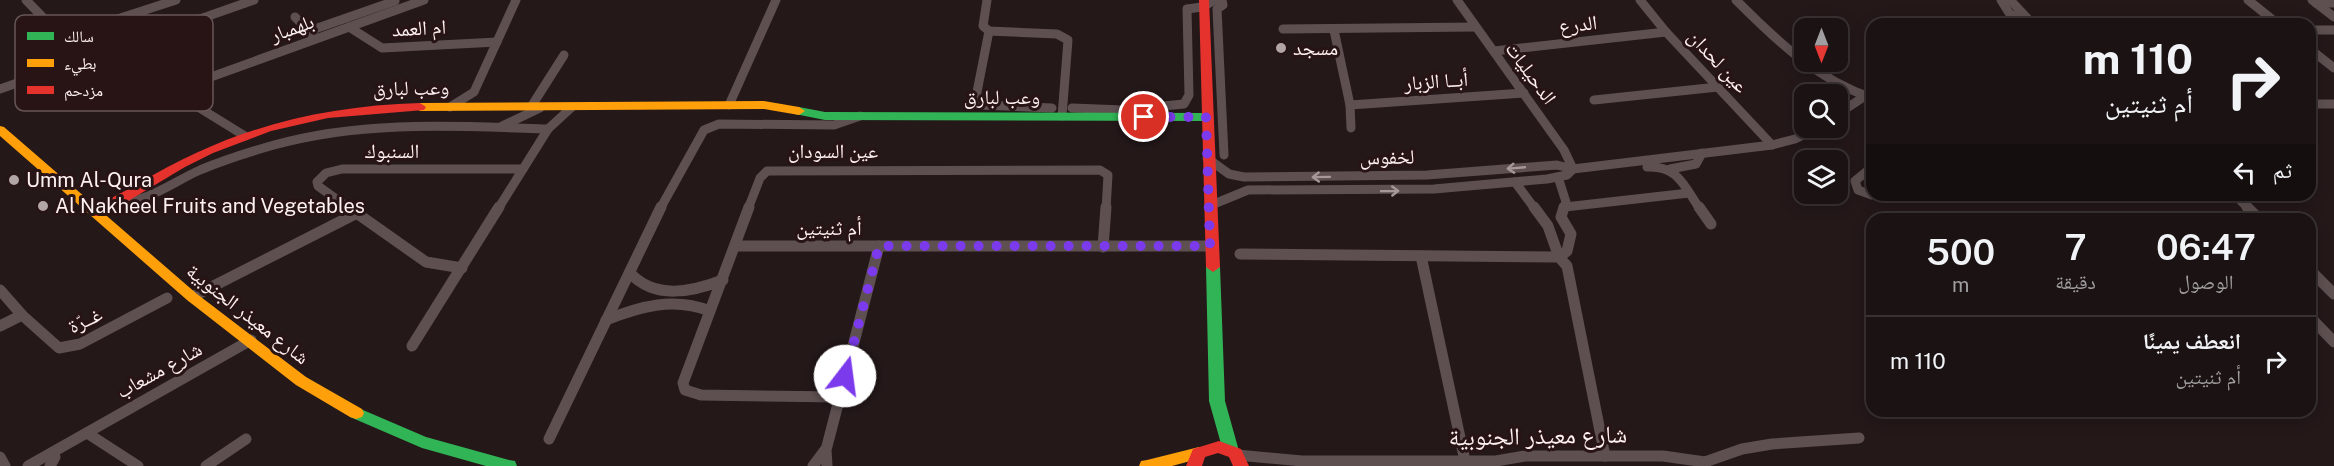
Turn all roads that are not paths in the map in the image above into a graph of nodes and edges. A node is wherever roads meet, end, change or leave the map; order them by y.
1 (26, 0) edge
2 (176, 0) edge
3 (254, 0) edge
4 (395, 0) edge
5 (424, 0) edge
6 (516, 0) edge
7 (776, 0) edge
8 (987, 0) edge
9 (1215, 0) edge
10 (1222, 0) edge
11 (1457, 0) edge
12 (1640, 0) edge
13 (1736, 0) edge
14 (2001, 0) edge
15 (2010, 0) edge
16 (2248, 0) edge
17 (2314, 1) edge
18 (165, 2) edge
19 (1202, 2) edge
20 (2334, 3) edge
21 (403, 7) junction
22 (41, 15) edge
23 (127, 15) edge
24 (210, 15) edge
25 (295, 17) dead end
26 (2334, 17) edge
27 (2017, 18) edge
28 (2027, 18) edge
29 (2270, 18) edge
30 (1203, 26) junction
31 (349, 27) junction
32 (1187, 27) junction
33 (1475, 27) junction
34 (1283, 29) dead end
35 (1334, 30) junction
36 (2316, 30) edge
37 (2334, 30) edge
38 (309, 31) junction
39 (989, 32) junction
40 (1666, 32) junction
41 (316, 39) junction
42 (496, 42) junction
43 (1188, 46) junction
44 (1203, 46) junction
45 (1494, 51) junction
46 (2316, 54) edge
47 (564, 55) dead end
48 (2334, 68) edge
49 (213, 76) edge
50 (15, 82) edge
51 (0, 87) edge
52 (1718, 87) junction
53 (474, 92) junction
54 (1524, 93) junction
55 (1866, 96) edge
56 (1866, 98) edge
57 (1594, 100) dead end
58 (2316, 104) edge
59 (2334, 104) edge
60 (729, 105) junction
61 (1350, 105) junction
62 (572, 106) junction
63 (450, 107) junction
64 (486, 107) junction
65 (536, 107) junction
66 (1848, 108) edge
67 (204, 111) edge
68 (1062, 111) junction
69 (860, 116) junction
70 (1206, 117) junction
71 (499, 127) junction
72 (1351, 128) dead end
73 (548, 129) junction
74 (0, 130) edge
75 (245, 136) junction
76 (1797, 138) edge
77 (1772, 145) junction
78 (1702, 153) junction
79 (1224, 155) dead end
80 (1207, 158) junction
81 (1663, 165) junction
82 (1645, 167) dead end
83 (523, 169) junction
84 (1574, 169) junction
85 (1866, 172) edge
86 (1558, 177) junction
87 (1515, 182) junction
88 (1689, 193) junction
89 (1866, 193) edge
90 (2241, 201) edge
91 (116, 202) junction
92 (1209, 206) junction
93 (1565, 207) junction
94 (98, 213) junction
95 (357, 213) junction
96 (2253, 213) edge
97 (1711, 225) dead end
98 (735, 246) junction
99 (879, 246) junction
100 (1210, 246) junction
101 (1103, 248) junction
102 (1240, 254) dead end
103 (1421, 256) junction
104 (1559, 257) junction
105 (462, 268) junction
106 (630, 273) junction
107 (2316, 276) edge
108 (723, 280) junction
109 (0, 290) edge
110 (673, 291) junction
111 (2334, 294) edge
112 (192, 297) junction
113 (167, 298) dead end
114 (668, 303) junction
115 (710, 310) junction
116 (22, 315) junction
117 (606, 320) junction
118 (2316, 323) edge
119 (0, 326) edge
120 (250, 340) junction
121 (2334, 342) edge
122 (412, 346) dead end
123 (839, 398) junction
124 (1217, 401) junction
125 (87, 433) junction
126 (1859, 438) dead end
127 (246, 439) dead end
128 (549, 439) dead end
129 (826, 450) junction
130 (1202, 451) junction
131 (53, 452) junction
132 (1605, 456) junction
133 (1237, 457) edge
134 (0, 458) edge
135 (1302, 461) junction
136 (1465, 461) junction
137 (1499, 464) edge
138 (1700, 464) edge
139 (5, 466) edge
140 (28, 466) edge
141 (50, 466) edge
142 (138, 466) edge
143 (206, 466) edge
144 (509, 466) edge
145 (813, 466) edge
146 (827, 466) edge
147 (1148, 466) edge
148 (1194, 466) edge
149 (1264, 466) edge

1 - 22 street
2 - 18 street
3 - 24 street
4 - 21 street
4 - 38 street
5 - 21 street, بلهمبار
6 - 42 street
7 - 60 street
8 - 39 street
9 - 19 street
10 - 79 street
11 - 33 street, الدحيليات
12 - 40 street, عين لحدان
13 - 55 street
14 - 27 street
15 - 28 street
16 - 29 street
17 - 20 street
17 - 26 street
18 - 23 street
19 - 30 street
19 - 32 street
21 - 31 street, بلهمبار
25 - 38 street
30 - 32 street
30 - 44 street
31 - 41 street, بلهمبار
31 - 42 street, ام العمد
32 - 43 street
33 - 35 street
33 - 45 street, الدحيليات
34 - 35 street
35 - 61 street
36 - 37 street
38 - 41 street
39 - 68 street
39 - 68 street
40 - 45 street, الدرع
40 - 52 street, عين لحدان
41 - 49 street, بلهمبار
42 - 53 street
43 - 44 street
43 - 68 street
44 - 70 street
45 - 54 street, الدحيليات
46 - 48 street
47 - 65 street
50 - 51 street
52 - 57 street
52 - 77 street, عين لحدان
53 - 63 street
53 - 64 street
54 - 61 street, أبــا الزبار
54 - 84 street, الدحيليات
56 - 66 street
58 - 59 street
60 - 62 street, وعب لبارق
60 - 69 street, وعب لبارق
61 - 72 street
62 - 65 street, وعب لبارق
62 - 73 street
63 - 64 street, وعب لبارق
63 - 75 street, وعب لبارق
64 - 65 street, وعب لبارق
65 - 71 street
67 - 75 street
68 - 69 street, وعب لبارق
68 - 70 street, وعب لبارق
69 - 106 street
70 - 80 street
71 - 73 street
71 - 91 street
73 - 83 street
74 - 94 street, شارع معيذر الجنوبية
75 - 91 street, وعب لبارق
76 - 77 street, لخفوس
77 - 78 street, لخفوس
78 - 81 street, لخفوس
78 - 81 street
84 -> 80 street, لخفوس
80 - 92 street
81 - 82 street
81 - 84 street, لخفوس
81 - 88 street
83 - 95 street, السنبوك
83 - 105 street
84 - 86 street, لخفوس
85 - 89 street
86 - 87 street, لخفوس
86 - 93 street
92 -> 87 street, لخفوس
87 - 104 street
88 - 93 street
88 - 97 street
90 - 96 street
91 - 94 street, وعب لبارق
92 - 100 street
93 - 104 street
94 - 112 street, شارع معيذر الجنوبية
95 - 105 street, السنبوك
95 - 112 street
98 - 99 street, أم ثنيتين
98 - 101 street, عين السودان
98 - 108 street, عين السودان
99 - 101 street, أم ثنيتين
99 - 123 street
100 - 101 street, أم ثنيتين
100 - 124 street
102 - 103 street
103 - 104 street
103 - 136 street
104 - 132 street
105 - 122 street
106 - 110 street
106 - 117 street
107 - 111 street
108 - 110 street
108 - 115 street, عين السودان
109 - 116 street, غــرّة
110 - 114 street
112 - 120 street, شارع معيذر الجنوبية
113 - 116 street, غــرّة
114 - 115 street
114 - 117 street
115 - 123 street, عين السودان
116 - 119 street
117 - 128 street
118 - 121 street
120 - 125 street, شارع مشعاب
120 - 144 street, شارع معيذر الجنوبية
123 - 129 street
124 - 130 street
124 - 133 street
125 - 131 street, شارع مشعاب
125 - 142 street
126 - 138 street, شارع معيذر الجنوبية
127 - 143 street
129 - 145 street
129 - 146 street
130 - 133 street
130 - 147 street
130 - 148 street
131 - 140 street, شارع مشعاب
131 - 141 street
132 - 137 street, شارع معيذر الجنوبية
132 - 138 street, شارع معيذر الجنوبية
133 - 135 street, شارع معيذر الجنوبية
134 - 139 street
135 - 136 street, شارع معيذر الجنوبية
135 - 149 street, شارع معيذر الجنوبية
136 - 137 street, شارع معيذر الجنوبية

